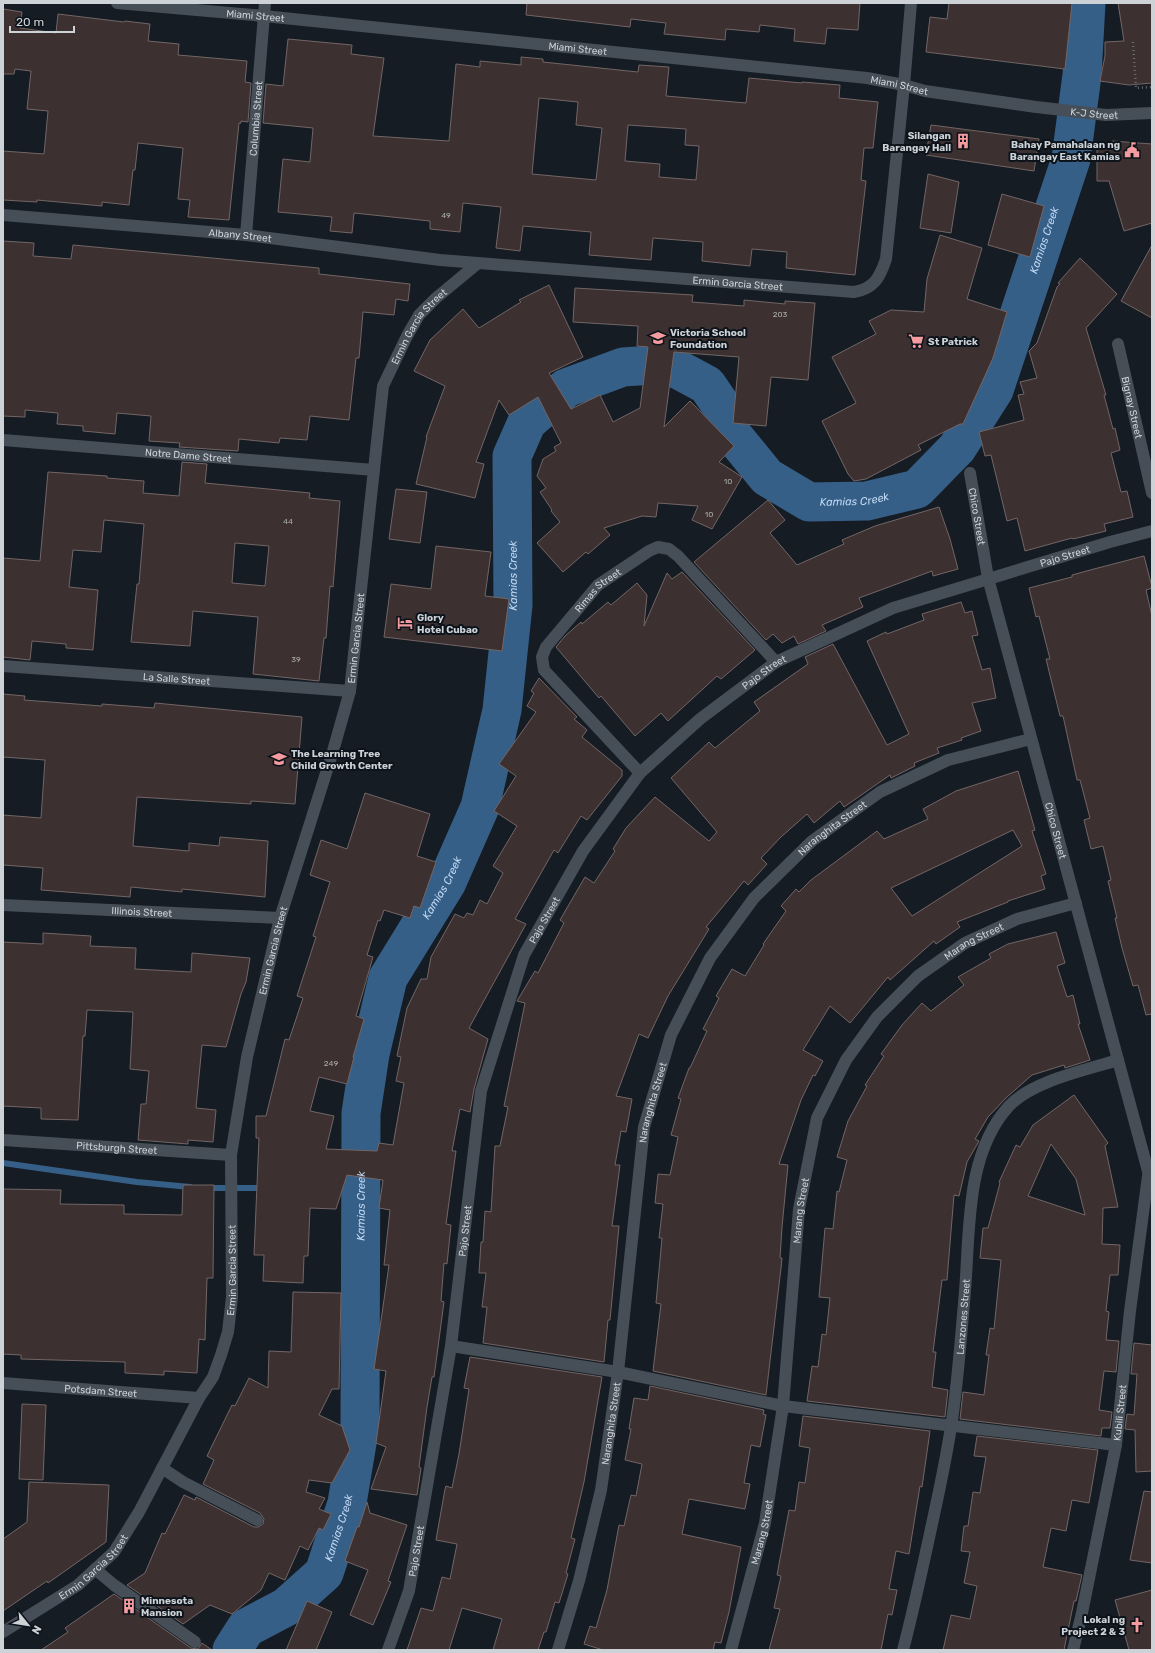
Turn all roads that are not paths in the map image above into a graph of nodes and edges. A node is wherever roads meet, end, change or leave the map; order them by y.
1 (117, 3) edge
2 (265, 3) edge
3 (911, 3) edge
4 (264, 16) junction
5 (904, 85) junction
6 (1036, 107) joint
7 (1152, 113) edge
8 (3, 215) edge
9 (246, 235) junction
10 (477, 264) junction
11 (1118, 344) dead end
12 (3, 440) edge
13 (374, 470) junction
14 (970, 473) dead end
15 (1152, 493) edge
16 (1152, 531) edge
17 (988, 578) junction
18 (776, 662) junction
19 (3, 666) edge
20 (350, 691) junction
21 (1031, 738) junction
22 (640, 773) junction
23 (1076, 903) junction
24 (3, 906) edge
25 (280, 918) junction
26 (1118, 1060) junction
27 (3, 1140) edge
28 (231, 1154) junction
29 (1148, 1172) junction
30 (1152, 1186) edge
31 (451, 1346) junction
32 (618, 1372) junction
33 (3, 1383) edge
34 (199, 1398) junction
35 (783, 1406) junction
36 (951, 1425) junction
37 (1116, 1445) junction
38 (162, 1468) junction
39 (257, 1520) dead end
40 (95, 1569) junction
41 (3, 1632) edge
42 (195, 1642) dead end
43 (388, 1650) edge
44 (558, 1650) edge
45 (730, 1650) edge
46 (903, 1650) edge
47 (1073, 1650) edge

1 - 4 street, Miami Street
2 - 4 street, Columbia Street
3 - 5 street, Ermin Garcia Street
4 - 5 street, Miami Street
4 - 9 street, Columbia Street
5 - 6 street, Miami Street
5 - 10 street, Ermin Garcia Street
6 - 7 street, K-J Street
8 - 9 street, Albany Street
9 - 10 street, Albany Street
10 - 13 street, Ermin Garcia Street
11 - 15 street, Bignay Street
12 - 13 street, Notre Dame Street
13 - 20 street, Ermin Garcia Street
14 - 17 street, Chico Street
16 - 17 street, Pajo Street
17 - 18 street, Pajo Street
17 - 21 street, Chico Street
18 - 22 street, Pajo Street
18 - 22 street, Rimas Street
19 - 20 street, La Salle Street
20 - 25 street, Ermin Garcia Street
21 - 23 street, Chico Street
21 - 32 street, Naranghita Street
22 - 31 street, Pajo Street
23 - 26 street, Chico Street
23 - 35 street, Marang Street
24 - 25 street, Illinois Street
25 - 28 street, Ermin Garcia Street
26 - 29 street, Chico Street
26 - 36 street, Lanzones Street
27 - 28 street, Pittsburgh Street
28 - 34 street, Ermin Garcia Street
29 - 30 street, Chico Street
29 - 37 street, Kubili Street
31 - 32 street
31 - 43 street, Pajo Street
32 - 35 street
32 - 44 street, Naranghita Street
33 - 34 street, Potsdam Street
34 - 38 street, Ermin Garcia Street
35 - 36 street
35 - 45 street, Marang Street
36 - 37 street
36 - 46 street, Lanzones Street
37 - 47 street, Kubili Street
38 - 39 street
38 - 40 street, Ermin Garcia Street
40 - 41 street, Ermin Garcia Street
40 - 42 street

